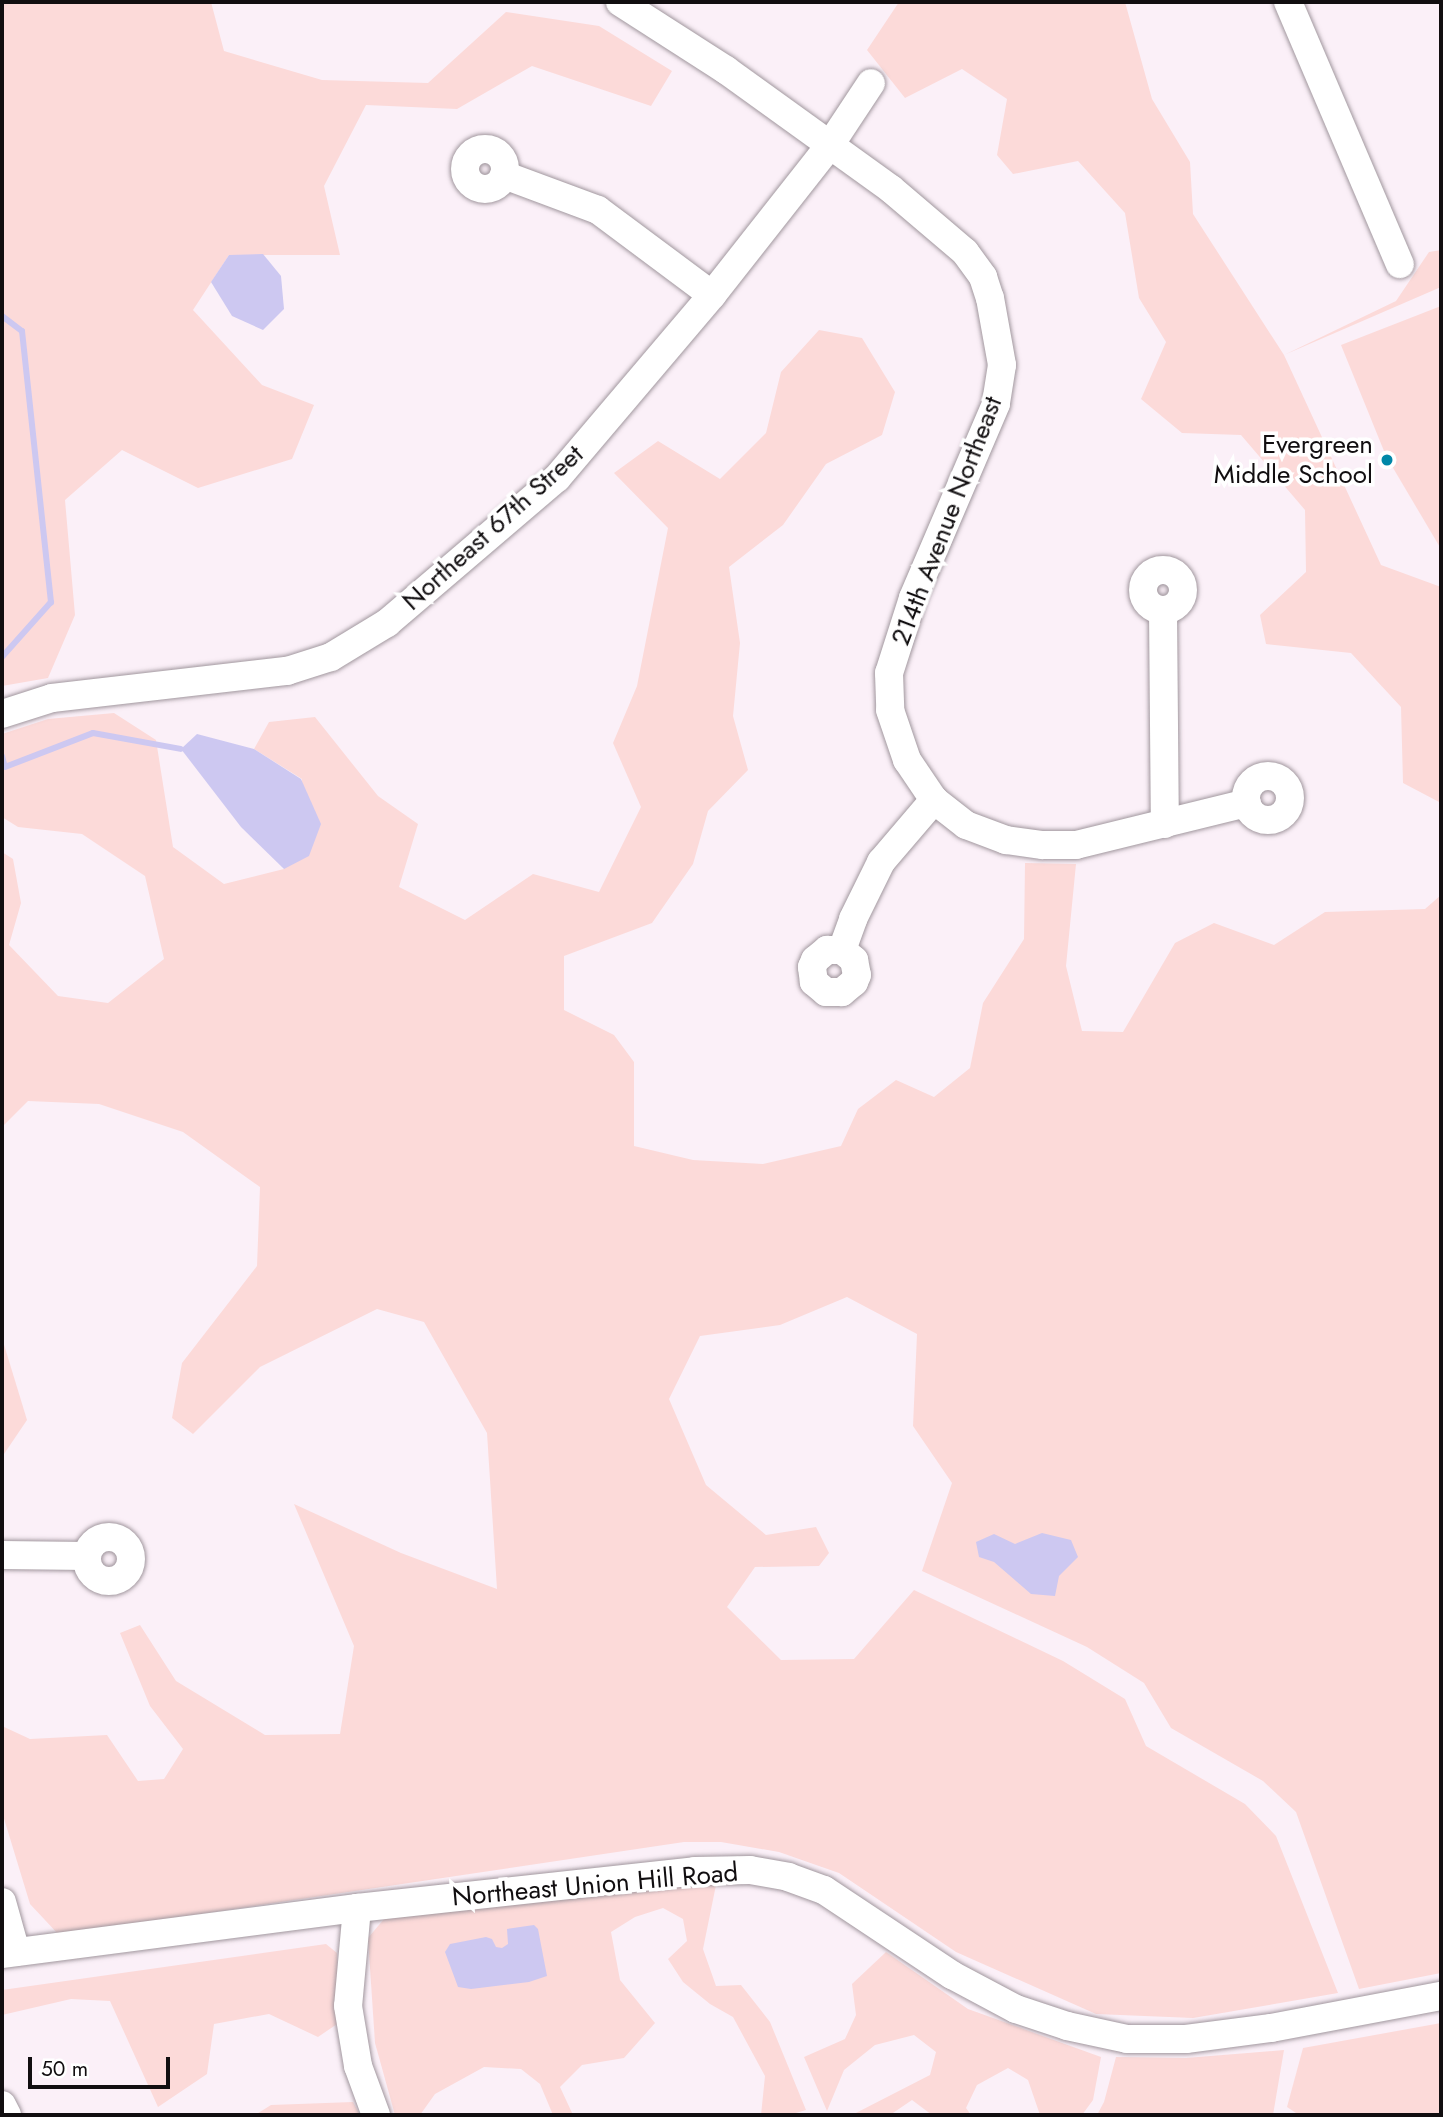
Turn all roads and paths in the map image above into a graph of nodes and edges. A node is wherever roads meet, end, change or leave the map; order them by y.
1 (620, 2) edge
2 (1287, 2) edge
3 (871, 83) dead end
4 (830, 145) junction
5 (504, 175) dead end
6 (1400, 264) dead end
7 (712, 295) junction
8 (1163, 610) dead end
9 (2, 714) edge
10 (934, 800) junction
11 (1247, 803) dead end
12 (1165, 824) junction
13 (842, 950) dead end
14 (2, 1555) edge
15 (87, 1556) dead end
16 (2, 1902) edge
17 (357, 1908) junction
18 (9, 1953) edge
19 (1441, 1996) edge
20 (2, 2105) edge
21 (6, 2115) edge
22 (376, 2115) edge

1 - 4 street, 214th Avenue Northeast
2 - 6 street
3 - 4 street, Northeast 67th Street
4 - 7 street, Northeast 67th Street
4 - 10 street, 214th Avenue Northeast
5 - 7 street
7 - 9 street, Northeast 67th Street
8 - 12 street
10 - 12 street, 214th Avenue Northeast
10 - 13 street
11 - 12 street, 214th Avenue Northeast
14 - 15 street
16 - 18 street
17 - 18 street, Northeast Union Hill Road
17 - 19 street, Northeast Union Hill Road
17 - 22 street
20 - 21 street

